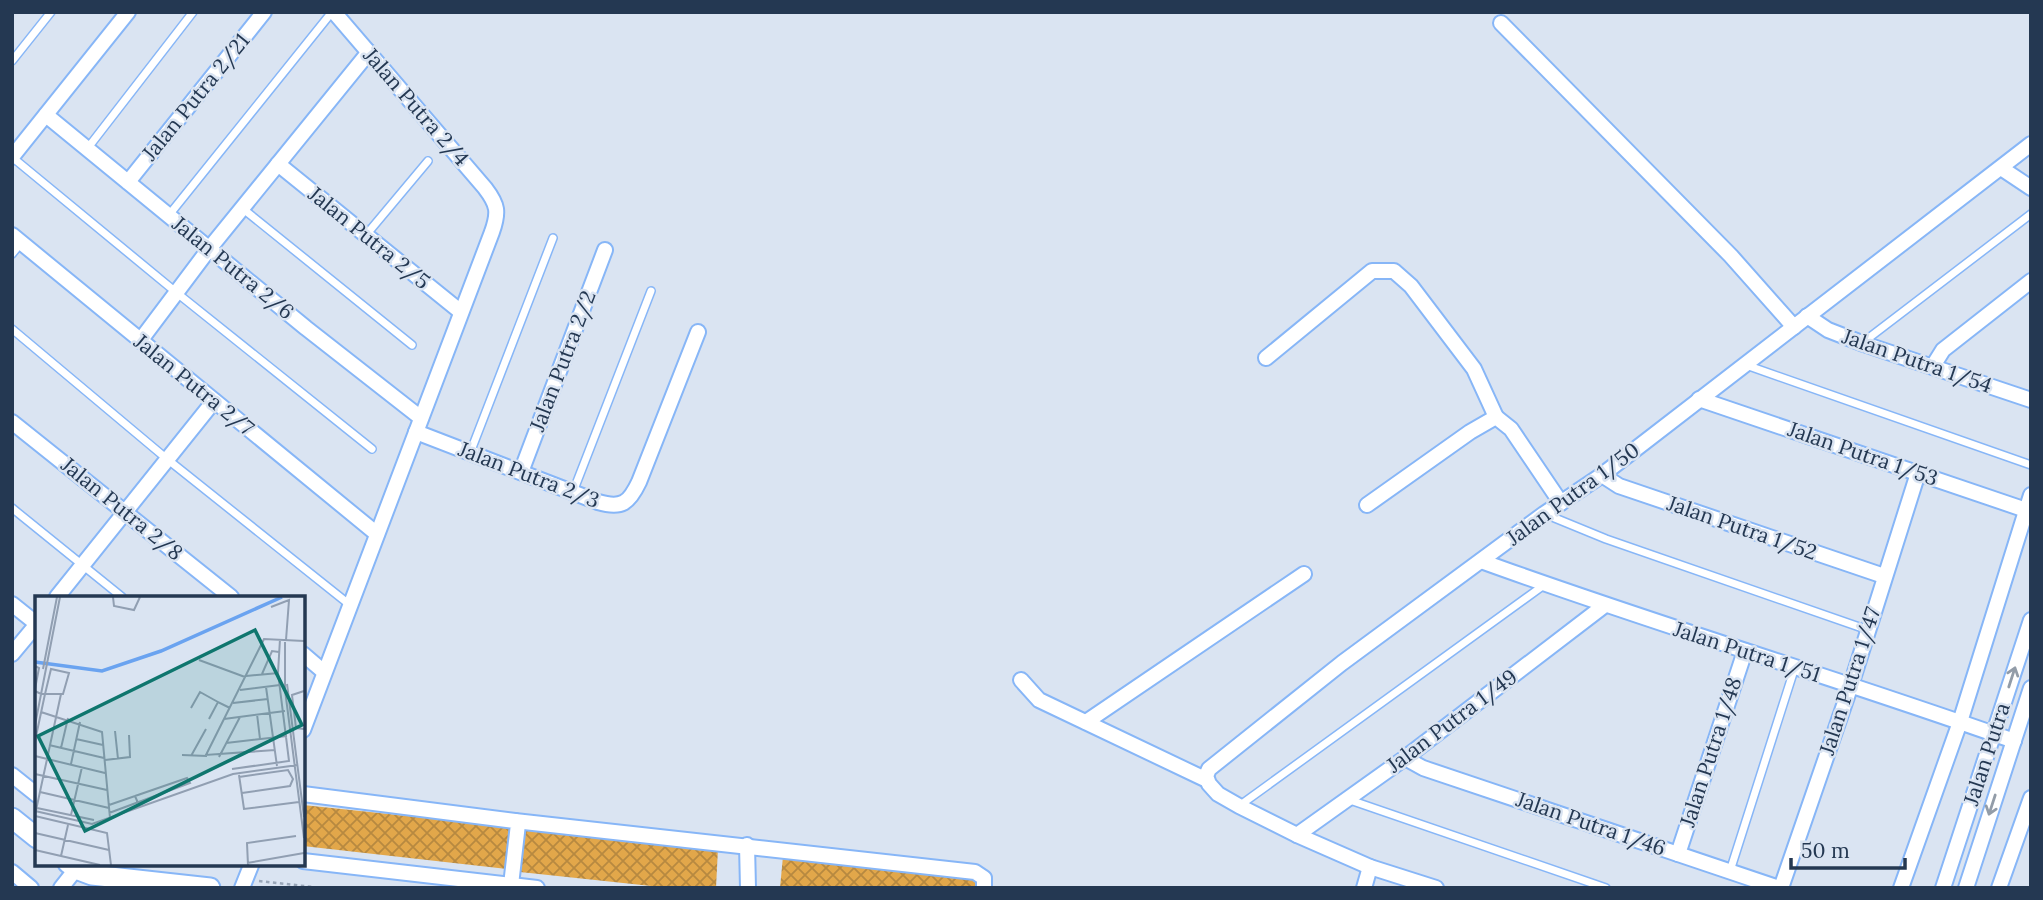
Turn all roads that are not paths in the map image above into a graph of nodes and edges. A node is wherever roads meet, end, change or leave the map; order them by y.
1 (51, 12) edge
2 (128, 12) edge
3 (192, 12) edge
4 (264, 12) edge
5 (333, 12) edge
6 (1502, 23) dead end
7 (369, 52) junction
8 (12, 61) edge
9 (46, 115) junction
10 (2031, 144) edge
11 (88, 149) junction
12 (12, 157) edge
13 (428, 161) dead end
14 (278, 164) junction
15 (2001, 168) junction
16 (128, 182) junction
17 (2031, 188) edge
18 (242, 208) junction
19 (2031, 214) edge
20 (169, 215) junction
21 (366, 236) junction
22 (553, 238) dead end
23 (15, 244) edge
24 (209, 249) junction
25 (605, 250) dead end
26 (2031, 281) edge
27 (651, 291) dead end
28 (177, 293) junction
29 (461, 312) junction
30 (1807, 316) junction
31 (1794, 327) junction
32 (12, 329) edge
33 (698, 332) dead end
34 (140, 341) junction
35 (1864, 344) junction
36 (412, 345) dead end
37 (1266, 358) dead end
38 (1746, 365) junction
39 (1933, 366) junction
40 (1699, 399) junction
41 (2031, 400) edge
42 (214, 401) junction
43 (1496, 417) junction
44 (421, 418) junction
45 (12, 422) edge
46 (416, 432) junction
47 (372, 449) dead end
48 (470, 453) junction
49 (167, 459) junction
50 (2031, 465) edge
51 (522, 472) junction
52 (1918, 473) junction
53 (1602, 475) junction
54 (573, 493) junction
55 (2031, 495) edge
56 (1561, 503) junction
57 (1367, 505) dead end
58 (12, 508) edge
59 (2026, 510) junction
60 (124, 512) junction
61 (1544, 514) junction
62 (377, 534) junction
63 (1482, 561) junction
64 (82, 565) junction
65 (1304, 574) dead end
66 (1884, 576) junction
67 (1545, 584) junction
68 (58, 596) edge
69 (121, 596) edge
70 (230, 596) edge
71 (12, 604) edge
72 (349, 605) junction
73 (1605, 605) junction
74 (2031, 620) edge
75 (35, 622) edge
76 (35, 626) edge
77 (1868, 630) junction
78 (1745, 651) junction
79 (12, 654) edge
80 (304, 655) edge
81 (1795, 667) junction
82 (324, 672) junction
83 (1021, 680) dead end
84 (1851, 685) junction
85 (2031, 688) edge
86 (1086, 722) junction
87 (1960, 722) junction
88 (304, 727) edge
89 (1994, 734) junction
90 (2014, 741) junction
91 (1405, 758) junction
92 (12, 775) edge
93 (1207, 780) junction
94 (35, 792) edge
95 (304, 794) edge
96 (2031, 798) edge
97 (1347, 799) junction
98 (1239, 806) junction
99 (2028, 817) edge
100 (12, 818) edge
101 (515, 821) junction
102 (1297, 835) junction
103 (35, 836) edge
104 (747, 845) junction
105 (1678, 854) junction
106 (304, 861) edge
107 (251, 865) edge
108 (72, 866) edge
109 (1370, 867) junction
110 (1730, 871) junction
111 (12, 872) edge
112 (512, 885) junction
113 (31, 888) edge
114 (61, 888) edge
115 (210, 888) edge
116 (242, 888) edge
117 (537, 888) edge
118 (748, 888) edge
119 (984, 888) edge
120 (1364, 888) edge
121 (1436, 888) edge
122 (1606, 888) edge
123 (1780, 888) edge
124 (1901, 888) edge
125 (1942, 888) edge
126 (1966, 888) edge
127 (1999, 888) edge

1 - 8 lane
2 - 9 street
3 - 11 lane
4 - 16 street, Jalan Putra 2/21
5 - 7 street, Jalan Putra 2/4
5 - 20 lane
6 - 31 street
7 - 14 street
7 - 29 street, Jalan Putra 2/4
9 - 11 street, Jalan Putra 2/6
9 - 12 street
10 - 15 street, Jalan Putra 1/50
11 - 16 street, Jalan Putra 2/6
12 - 28 lane
13 - 21 lane
14 - 18 street
14 - 21 street, Jalan Putra 2/5
15 - 17 street
15 - 30 street, Jalan Putra 1/50
16 - 20 street, Jalan Putra 2/6
18 - 24 street
18 - 36 lane
19 - 35 lane
20 - 24 street, Jalan Putra 2/6
21 - 29 street, Jalan Putra 2/5
22 - 48 lane
23 - 34 street, Jalan Putra 2/7
24 - 28 street
24 - 44 street, Jalan Putra 2/6
25 - 51 street, Jalan Putra 2/2
26 - 39 street
27 - 54 lane
28 - 34 street
28 - 47 lane
29 - 44 street
30 - 31 street, Jalan Putra 1/50
30 - 35 street, Jalan Putra 1/54
31 - 38 street, Jalan Putra 1/50
32 - 49 lane
33 - 54 street, Jalan Putra 2/3
34 - 42 street, Jalan Putra 2/7
35 - 39 street, Jalan Putra 1/54
37 - 43 street
38 - 40 street, Jalan Putra 1/50
38 - 50 lane
39 - 41 street, Jalan Putra 1/54
40 - 52 street, Jalan Putra 1/53
40 - 53 street, Jalan Putra 1/50
42 - 49 street
42 - 62 street, Jalan Putra 2/7
43 - 56 street
43 - 57 street
44 - 46 street
45 - 60 street, Jalan Putra 2/8
46 - 48 street, Jalan Putra 2/3
46 - 62 street
48 - 51 street, Jalan Putra 2/3
49 - 60 street
49 - 72 lane
51 - 54 street, Jalan Putra 2/3
52 - 59 street, Jalan Putra 1/53
52 - 66 street, Jalan Putra 1/47
53 - 56 street, Jalan Putra 1/50
53 - 66 street, Jalan Putra 1/52
55 - 59 street
56 - 61 street, Jalan Putra 1/50
58 - 64 lane
59 - 87 street
60 - 64 street
60 - 70 street, Jalan Putra 2/8
61 - 63 street, Jalan Putra 1/50
61 - 77 lane
62 - 72 street
63 - 67 street, Jalan Putra 1/51
63 - 93 street, Jalan Putra 1/50
64 - 68 street
64 - 69 lane
65 - 86 street
66 - 77 street, Jalan Putra 1/47
67 - 73 street, Jalan Putra 1/51
67 - 98 lane
71 - 75 street
72 - 82 street
73 - 78 street, Jalan Putra 1/51
73 - 91 street, Jalan Putra 1/49
89 -> 74 street, Jalan Putra
76 - 79 street
77 - 84 street, Jalan Putra 1/47
78 - 81 street, Jalan Putra 1/51
78 - 105 street, Jalan Putra 1/48
80 - 82 street
81 - 84 street, Jalan Putra 1/51
81 - 110 lane
82 - 88 street
83 - 86 street
84 - 87 street, Jalan Putra 1/51
84 - 123 street, Jalan Putra 1/47
85 - 90 street, Jalan Putra
86 - 93 street
87 - 89 street, Jalan Putra 1/51
87 - 124 street
89 - 90 street, Jalan Putra 1/51
89 - 125 street, Jalan Putra
90 -> 126 street, Jalan Putra
91 - 97 street, Jalan Putra 1/49
91 - 105 street, Jalan Putra 1/46
92 - 94 street
93 - 98 street
95 - 101 street
96 - 99 street
97 - 102 street, Jalan Putra 1/49
97 - 122 lane
98 - 102 street
99 - 127 street
100 - 103 street
101 - 104 street
101 - 112 street
102 - 109 street
104 - 118 street
104 - 119 street
105 - 110 street, Jalan Putra 1/46
106 - 112 street
107 - 116 street
108 - 114 street
108 - 115 street
109 - 120 street
109 - 121 street
110 - 123 street, Jalan Putra 1/46
111 - 113 street
112 - 117 street

